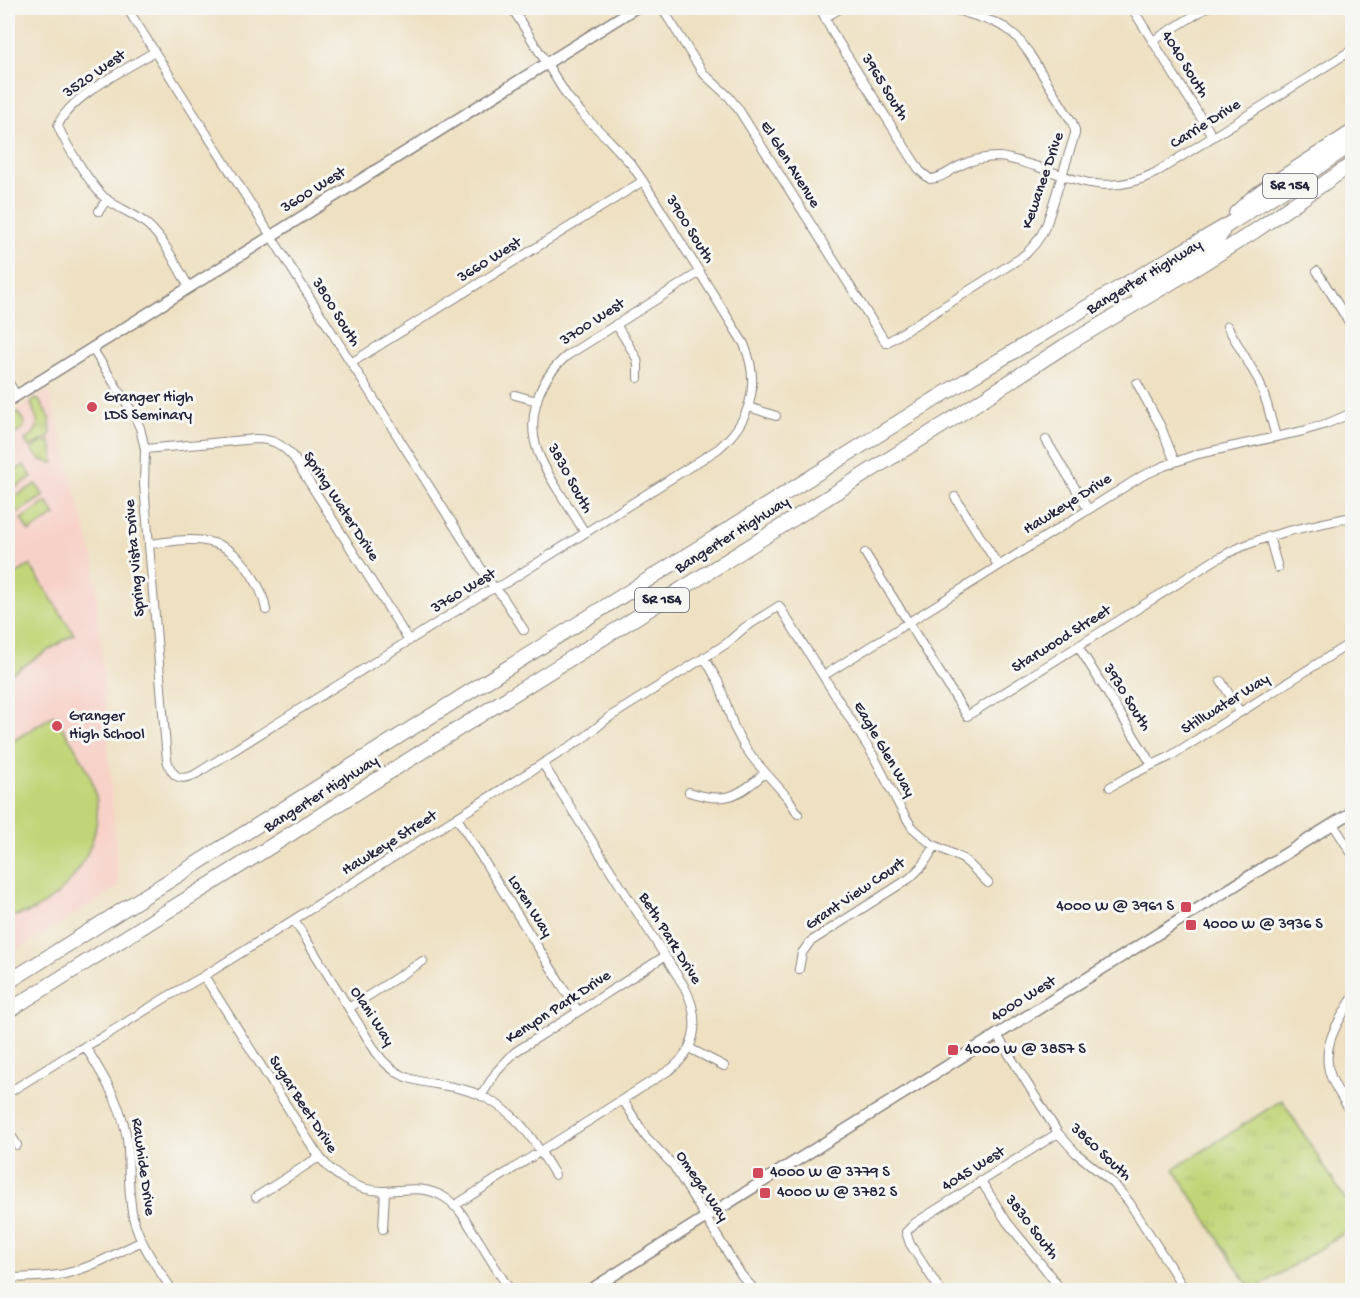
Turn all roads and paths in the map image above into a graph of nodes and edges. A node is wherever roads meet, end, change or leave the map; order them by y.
1 (127, 8) edge
2 (512, 8) edge
3 (636, 8) edge
4 (662, 8) edge
5 (820, 8) edge
6 (841, 8) edge
7 (950, 8) edge
8 (1132, 8) edge
9 (1206, 8) edge
10 (826, 17) junction
11 (1153, 40) junction
12 (1353, 50) edge
13 (154, 52) junction
14 (546, 63) junction
15 (1353, 132) edge
16 (1213, 137) junction
17 (1353, 144) edge
18 (1353, 164) edge
19 (1062, 175) junction
20 (930, 179) joint
21 (643, 181) junction
22 (107, 199) junction
23 (99, 211) dead end
24 (1226, 226) junction
25 (270, 236) junction
26 (1317, 270) dead end
27 (700, 272) junction
28 (189, 287) junction
29 (616, 324) junction
30 (1227, 326) dead end
31 (1353, 327) edge
32 (886, 343) joint
33 (1063, 346) junction
34 (92, 348) junction
35 (351, 363) junction
36 (638, 378) dead end
37 (8, 381) edge
38 (1137, 383) dead end
39 (515, 395) dead end
40 (12, 398) edge
41 (537, 401) junction
42 (749, 407) junction
43 (1353, 413) edge
44 (776, 416) dead end
45 (1276, 437) junction
46 (1046, 440) dead end
47 (145, 449) junction
48 (1175, 462) junction
49 (955, 497) dead end
50 (1088, 509) junction
51 (1353, 517) edge
52 (585, 533) junction
53 (1269, 536) junction
54 (149, 544) junction
55 (865, 553) dead end
56 (998, 565) junction
57 (1278, 568) dead end
58 (495, 588) junction
59 (779, 606) joint
60 (266, 610) dead end
61 (908, 622) junction
62 (524, 630) dead end
63 (409, 640) junction
64 (1353, 642) edge
65 (1078, 646) junction
66 (704, 657) junction
67 (823, 675) junction
68 (1221, 681) dead end
69 (1240, 712) junction
70 (543, 764) junction
71 (1152, 765) junction
72 (765, 773) junction
73 (177, 777) joint
74 (1110, 787) dead end
75 (689, 792) dead end
76 (1353, 812) edge
77 (798, 814) dead end
78 (457, 818) junction
79 (1333, 824) junction
80 (935, 846) junction
81 (1353, 854) edge
82 (988, 883) dead end
83 (294, 920) junction
84 (665, 956) junction
85 (423, 961) dead end
86 (800, 969) dead end
87 (204, 976) junction
88 (8, 982) edge
89 (1353, 999) edge
90 (349, 1008) junction
91 (8, 1011) edge
92 (579, 1011) junction
93 (997, 1035) junction
94 (85, 1046) junction
95 (689, 1048) junction
96 (724, 1066) dead end
97 (8, 1093) edge
98 (481, 1096) junction
99 (623, 1100) junction
100 (1353, 1114) edge
101 (8, 1130) edge
102 (1058, 1133) junction
103 (17, 1144) dead end
104 (541, 1151) junction
105 (319, 1157) junction
106 (555, 1175) dead end
107 (981, 1181) junction
108 (386, 1191) junction
109 (256, 1197) dead end
110 (454, 1206) junction
111 (706, 1218) junction
112 (383, 1229) dead end
113 (142, 1242) junction
114 (8, 1278) edge
115 (596, 1289) edge
116 (172, 1290) edge
117 (510, 1290) edge
118 (755, 1290) edge
119 (940, 1290) edge
120 (1061, 1290) edge
121 (1185, 1290) edge

1 - 13 street, 3800 South
2 - 14 street, 3900 South
3 - 14 street, 3600 West
4 - 32 street, El Glen Avenue
5 - 10 street, 3965 South
6 - 10 street
7 - 19 street, Kewanee Drive
8 - 11 street, 4040 South
9 - 11 street
10 - 20 street, 3965 South
11 - 16 street, 4040 South
12 - 16 street, Carrie Drive
13 - 22 street, 3520 West
13 - 25 street, 3800 South
14 - 21 street, 3900 South
14 - 25 street, 3600 West
15 - 24 highway
16 - 19 street, Carrie Drive
17 - 24 highway, Bangerter Highway / SR 154
18 - 33 highway, Bangerter Highway / SR 154
19 - 20 street, Carrie Drive
19 - 32 street, Kewanee Drive
21 - 27 street, 3900 South
21 - 35 street, 3660 West
22 - 23 street
22 - 28 street
24 - 33 highway
24 - 88 highway, Bangerter Highway / SR 154
25 - 28 street, 3600 West
25 - 35 street, 3800 South
26 - 31 street
27 - 29 street, 3700 West
27 - 42 street, 3900 South
28 - 34 street, 3600 West
29 - 36 street
29 - 41 street, 3700 West
30 - 45 street
33 - 91 highway, Bangerter Highway / SR 154
34 - 40 street, 3600 West
34 - 47 street, Spring Vista Drive
35 - 58 street, 3800 South
37 - 40 street
38 - 48 street
39 - 41 street
41 - 52 street, 3830 South
42 - 44 street
42 - 52 street, 3760 West
43 - 45 street, Hawkeye Drive
45 - 48 street, Hawkeye Drive
46 - 50 street
47 - 54 street, Spring Vista Drive
47 - 63 street, Spring Water Drive
48 - 50 street, Hawkeye Drive
49 - 56 street
50 - 56 street, Hawkeye Drive
51 - 53 street, Starwood Street
52 - 58 street, 3760 West
53 - 57 street
53 - 65 street, Starwood Street
54 - 60 street
54 - 73 street, Spring Vista Drive
55 - 61 street
56 - 61 street, Hawkeye Drive
58 - 62 street, 3800 South
58 - 63 street, 3760 West
59 - 66 street, Hawkeye Street
59 - 67 street, Eagle Glen Way
61 - 65 street, Starwood Street
61 - 67 street, Hawkeye Drive
63 - 73 street, 3760 West
64 - 69 street, Stillwater Way
65 - 71 street, 3930 South
66 - 70 street, Hawkeye Street
66 - 72 street
67 - 80 street, Eagle Glen Way
68 - 69 street
69 - 71 street, Stillwater Way
70 - 78 street, Hawkeye Street
70 - 84 street, Beth Park Drive
71 - 74 street, Stillwater Way
72 - 75 street
72 - 77 street
76 - 79 street, 4000 West
78 - 83 street, Hawkeye Street
78 - 92 street, Loren Way
79 - 81 street
79 - 93 street, 4000 West
80 - 82 street, Eagle Glen Way
80 - 86 street, Grant View Court
83 - 87 street, Hawkeye Street
83 - 90 street, Olani Way
84 - 92 street, Kenyon Park Drive
84 - 95 street, Beth Park Drive
85 - 90 street
87 - 94 street, Hawkeye Street
87 - 105 street, Sugar Beet Drive
89 - 100 street
90 - 98 street, Olani Way
92 - 98 street, Kenyon Park Drive
93 - 102 street, 3860 South
93 - 111 street, 4000 West
94 - 97 street, Hawkeye Street
94 - 113 street, Rawhide Drive
95 - 96 street
95 - 99 street
98 - 104 street, Olani Way
99 - 104 street
99 - 111 street, Omega Way
101 - 103 street
102 - 107 street, 4045 West
102 - 121 street, 3860 South
104 - 106 street, Olani Way
104 - 110 street
105 - 108 street, Sugar Beet Drive
105 - 109 street
107 - 119 street, 4045 West
107 - 120 street, 3830 South
108 - 110 street, Sugar Beet Drive
108 - 112 street
110 - 117 street, Sugar Beet Drive
111 - 115 street, 4000 West
111 - 118 street, Omega Way
113 - 114 street
113 - 116 street, Rawhide Drive

